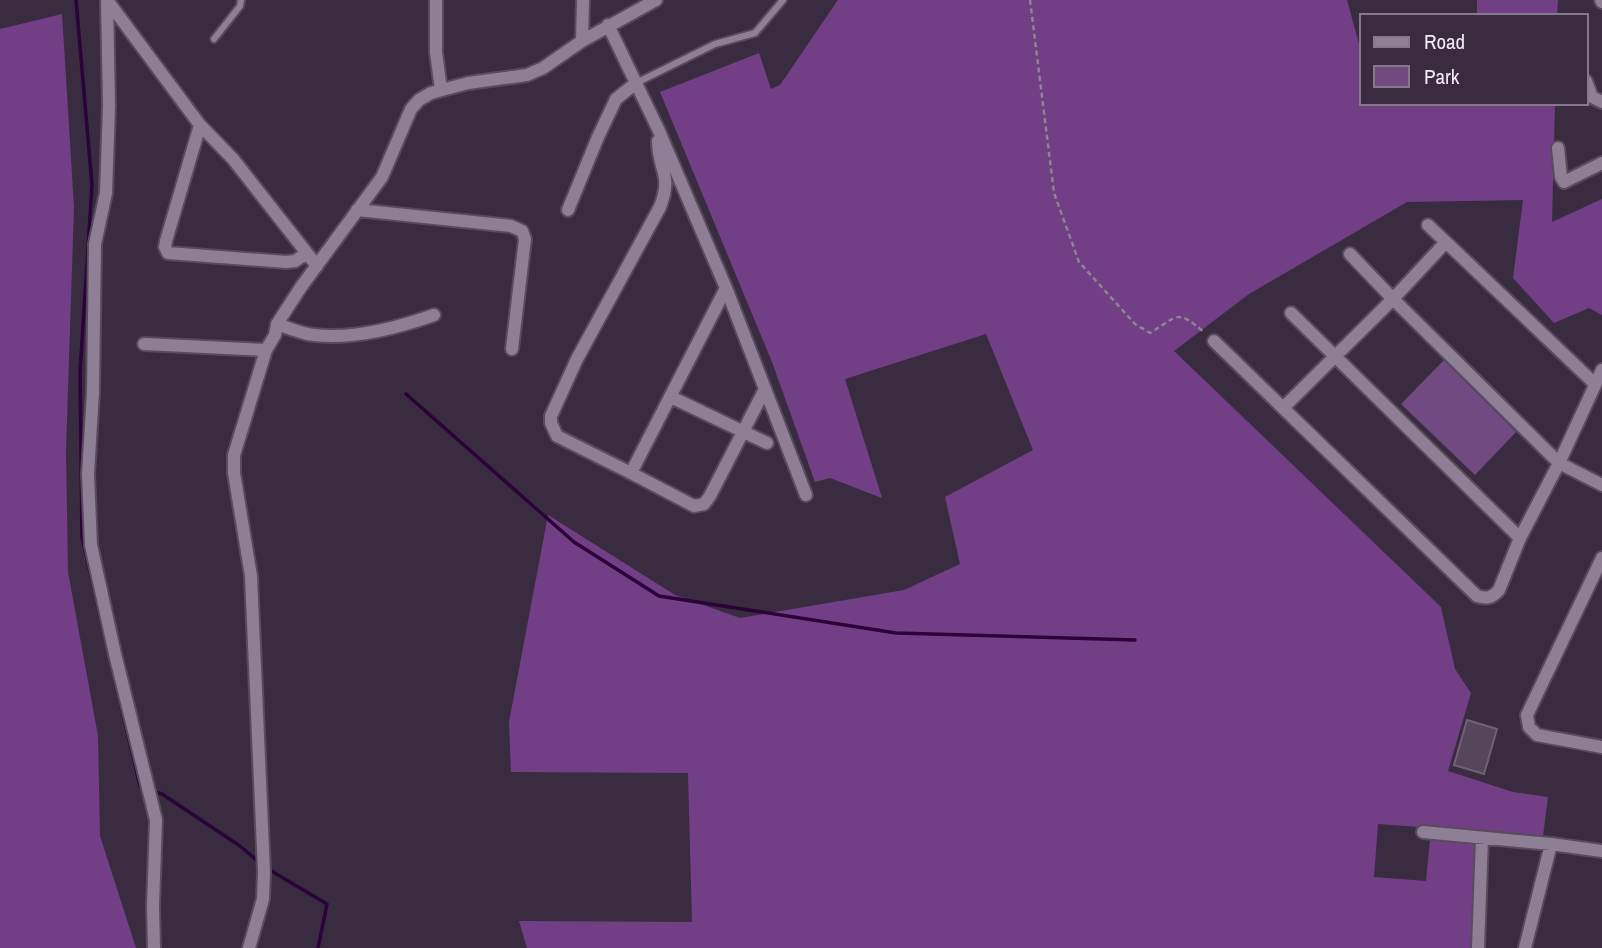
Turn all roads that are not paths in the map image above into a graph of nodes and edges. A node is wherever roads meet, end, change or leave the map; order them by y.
1 (107, 0) edge
2 (241, 0) edge
3 (436, 0) edge
4 (583, 0) edge
5 (656, 0) edge
6 (783, 0) edge
7 (608, 25) junction
8 (214, 39) dead end
9 (582, 41) junction
10 (636, 83) junction
11 (1588, 86) edge
12 (441, 90) junction
13 (1602, 102) edge
14 (200, 125) junction
15 (659, 131) junction
16 (1558, 148) dead end
17 (1602, 163) edge
18 (358, 210) junction
19 (568, 211) dead end
20 (1427, 225) dead end
21 (1445, 243) junction
22 (307, 253) junction
23 (1350, 254) dead end
24 (317, 266) junction
25 (726, 288) junction
26 (1393, 299) junction
27 (1291, 313) dead end
28 (434, 315) dead end
29 (277, 324) junction
30 (1214, 341) road end
31 (144, 344) dead end
32 (512, 349) dead end
33 (266, 350) junction
34 (1337, 355) junction
35 (1602, 370) edge
36 (1595, 384) junction
37 (765, 389) junction
38 (671, 397) junction
39 (1283, 408) junction
40 (743, 433) junction
41 (767, 443) dead end
42 (1559, 463) junction
43 (631, 473) junction
44 (1602, 485) edge
45 (806, 495) dead end
46 (1520, 538) junction
47 (1602, 558) edge
48 (1602, 746) edge
49 (1423, 832) dead end
50 (1482, 838) junction
51 (1551, 844) junction
52 (1602, 851) edge
53 (154, 948) edge
54 (249, 948) edge
55 (1478, 948) edge
56 (1525, 948) edge

1 - 14 street
1 - 53 street
2 - 8 lane
3 - 12 street
4 - 9 street
5 - 7 street
6 - 10 lane
7 - 9 street
7 - 10 street
9 - 12 street
10 - 15 street
10 - 19 street
11 - 13 street
12 - 18 street
14 - 22 street
14 - 22 street
15 - 25 street
15 - 43 street
16 - 17 street
18 - 24 street
18 - 32 street
20 - 21 street
21 - 26 street
21 - 36 street
22 - 24 street
23 - 26 street
24 - 29 street
25 - 37 street
25 - 38 street
26 - 34 street
26 - 42 street
27 - 34 street
28 - 29 street
29 - 33 street
30 - 39 street
31 - 33 street
33 - 54 street
34 - 39 street
34 - 46 street
35 - 36 street
36 - 42 street
37 - 40 street
37 - 45 street
38 - 40 street
38 - 43 street
39 - 46 street
40 - 41 street
40 - 43 street
42 - 44 street
42 - 46 street
47 - 48 street
49 - 50 street
50 - 51 street
50 - 55 street
51 - 52 street
51 - 56 street

